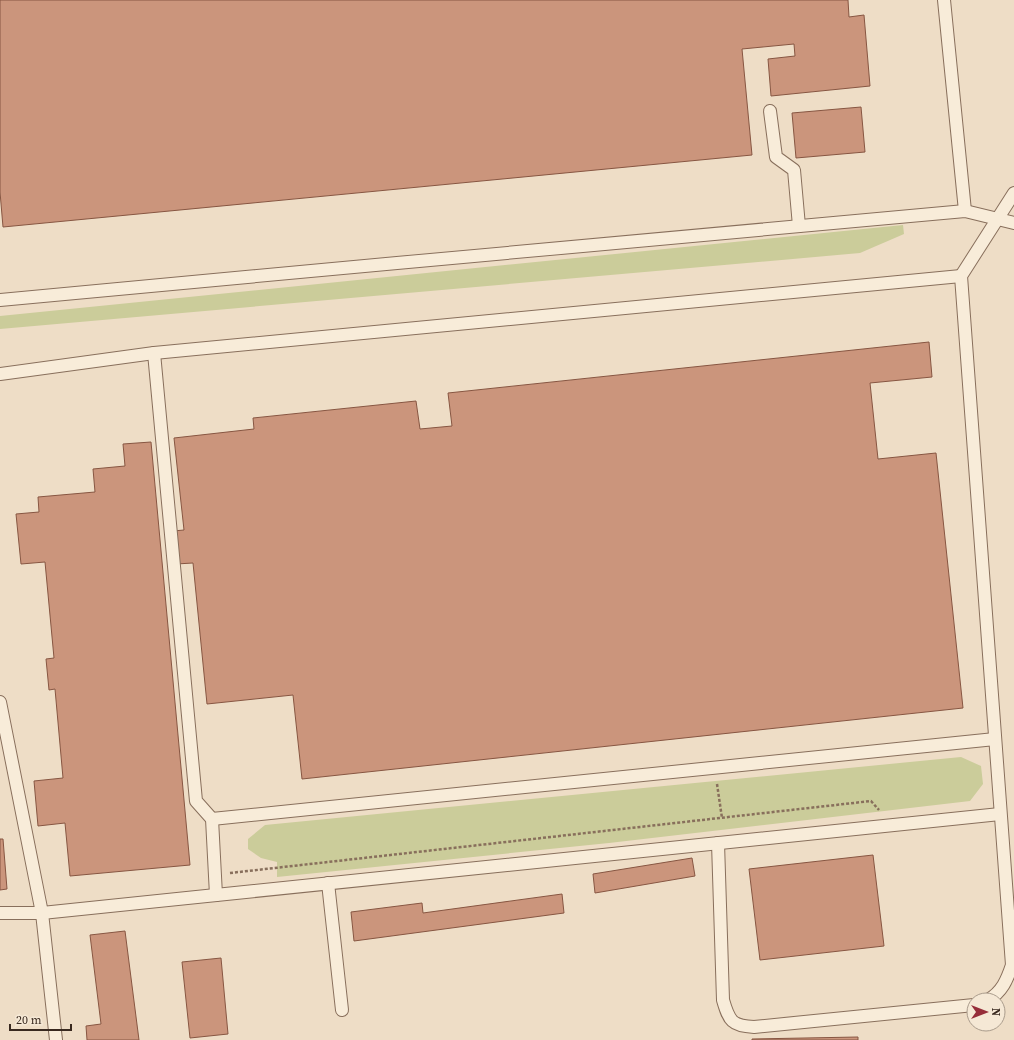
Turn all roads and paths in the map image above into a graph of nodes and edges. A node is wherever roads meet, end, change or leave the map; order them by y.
1 (944, 0) edge
2 (770, 111) dead end
3 (1014, 193) edge
4 (964, 211) junction
5 (998, 219) junction
6 (1014, 223) edge
7 (799, 226) junction
8 (962, 276) junction
9 (0, 300) edge
10 (154, 353) junction
11 (0, 374) edge
12 (0, 702) edge
13 (995, 739) junction
14 (715, 767) junction
15 (1000, 814) junction
16 (722, 818) junction
17 (212, 819) junction
18 (894, 825) junction
19 (718, 843) junction
20 (215, 874) junction
21 (328, 884) junction
22 (216, 895) junction
23 (0, 913) edge
24 (42, 913) junction
25 (998, 992) edge
26 (966, 1006) edge
27 (342, 1010) dead end
28 (56, 1040) edge

1 - 4 lane
2 - 7 lane
3 - 5 lane
4 - 5 lane
4 - 7 lane
5 - 6 lane
5 - 8 lane
7 - 9 lane
8 - 10 lane
8 - 13 lane
10 - 11 lane
10 - 17 lane
12 - 24 lane
13 - 14 lane
13 - 15 lane
14 - 16 path
14 - 17 lane
15 - 18 lane
15 - 25 lane
16 - 18 path
16 - 20 path
17 - 20 lane
18 - 19 lane
19 - 21 lane
19 - 26 lane
20 - 22 lane
21 - 22 lane
21 - 27 lane
22 - 24 lane
23 - 24 lane
24 - 28 lane

